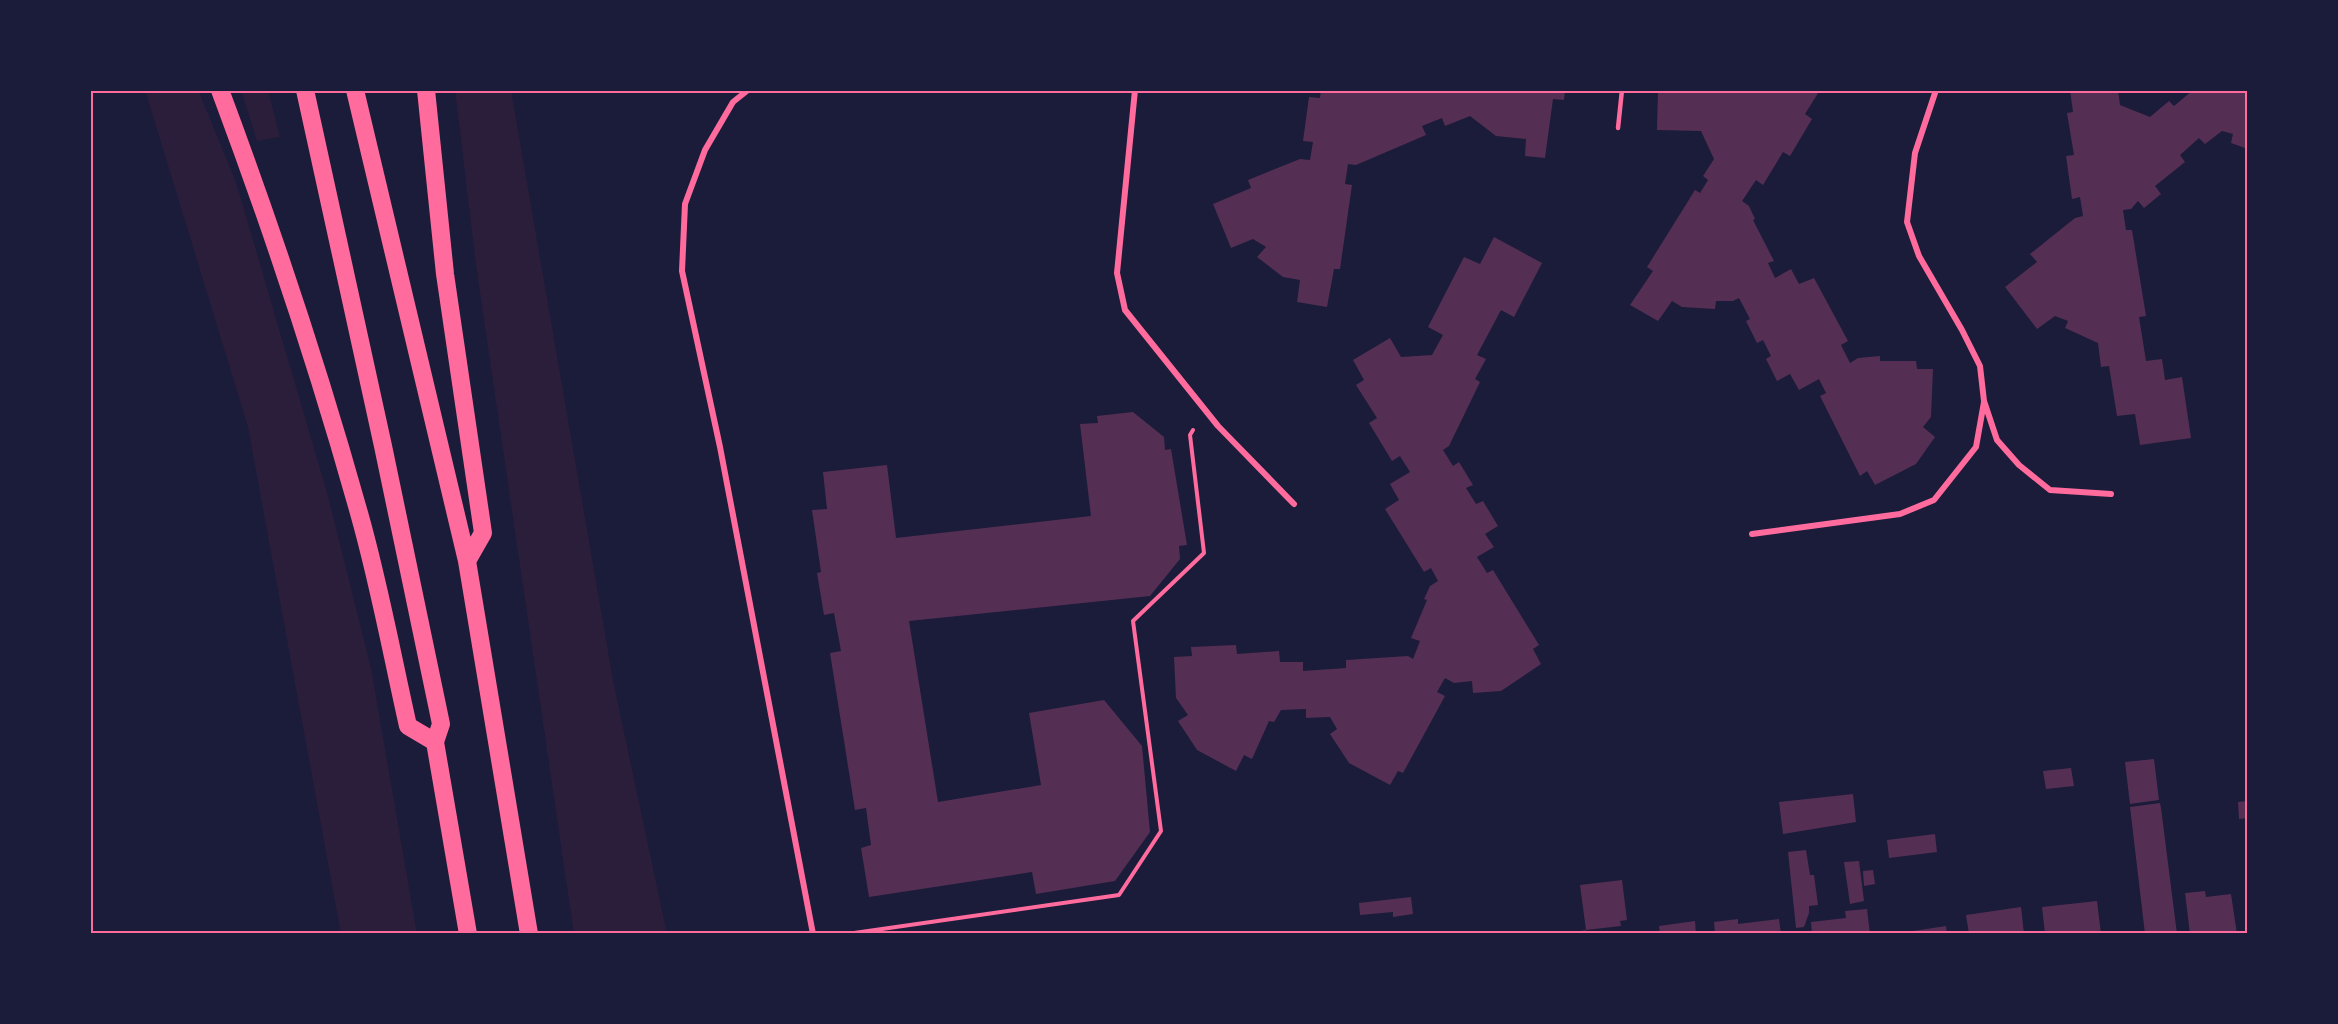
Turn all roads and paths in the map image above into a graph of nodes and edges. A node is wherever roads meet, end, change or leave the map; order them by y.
1 (220, 90) edge
2 (305, 90) edge
3 (355, 90) edge
4 (426, 90) edge
5 (748, 90) edge
6 (1135, 90) edge
7 (1622, 90) edge
8 (1936, 90) edge
9 (1618, 128) dead end
10 (1984, 401) junction
11 (1204, 408) junction
12 (2111, 494) dead end
13 (1294, 504) dead end
14 (1752, 534) dead end
15 (467, 561) junction
16 (435, 742) junction
17 (468, 934) edge
18 (529, 934) edge
19 (813, 934) edge
20 (847, 934) edge

1 - 16 highway
2 - 16 highway
3 - 15 highway
4 - 15 highway
5 - 19 street
6 - 11 street
7 - 9 lane
8 - 10 street
10 - 12 street
10 - 14 street
11 - 13 street
11 - 20 path
15 - 18 highway
16 - 17 highway

